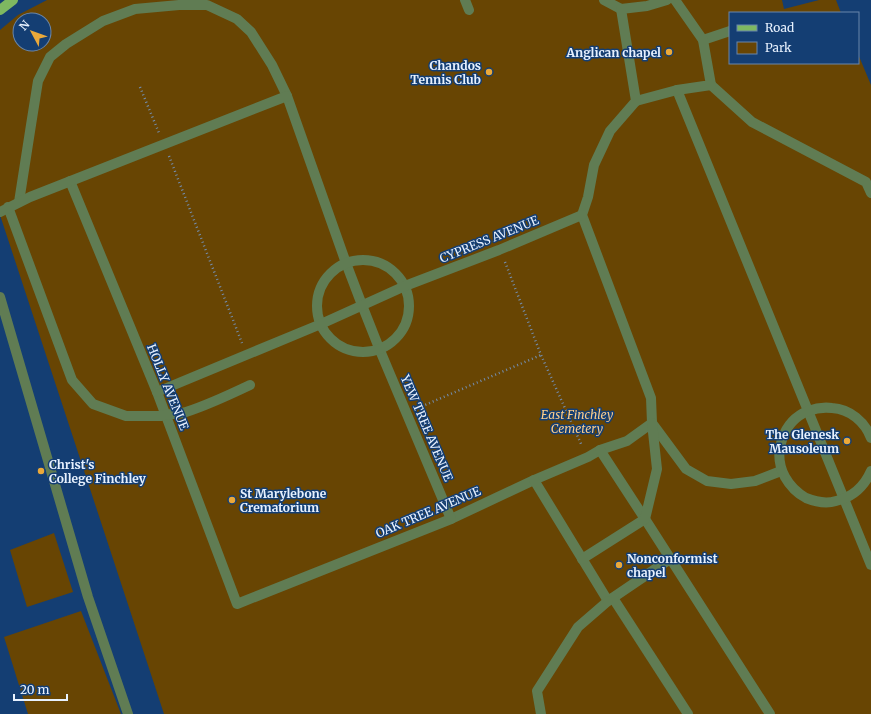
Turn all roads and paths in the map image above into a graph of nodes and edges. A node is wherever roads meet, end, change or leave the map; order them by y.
1 (13, 0) edge
2 (465, 0) edge
3 (604, 0) edge
4 (667, 0) edge
5 (675, 0) edge
6 (621, 9) junction
7 (0, 10) edge
8 (469, 10) dead end
9 (729, 31) edge
10 (703, 40) junction
11 (710, 86) junction
12 (140, 87) dead end
13 (677, 90) junction
14 (287, 96) junction
15 (636, 101) junction
16 (164, 144) junction
17 (70, 181) junction
18 (871, 193) edge
19 (20, 202) junction
20 (4, 210) edge
21 (582, 215) junction
22 (500, 250) junction
23 (346, 263) junction
24 (405, 286) junction
25 (0, 297) edge
26 (362, 305) junction
27 (321, 324) junction
28 (379, 348) junction
29 (247, 355) junction
30 (541, 355) junction
31 (250, 385) dead end
32 (157, 392) junction
33 (808, 411) junction
34 (406, 413) junction
35 (165, 415) junction
36 (652, 423) junction
37 (868, 423) edge
38 (871, 438) edge
39 (600, 450) junction
40 (588, 457) junction
41 (781, 471) junction
42 (871, 471) edge
43 (534, 480) junction
44 (844, 499) junction
45 (451, 519) junction
46 (645, 519) junction
47 (582, 559) junction
48 (670, 559) junction
49 (871, 565) edge
50 (611, 599) junction
51 (237, 604) joint
52 (128, 714) edge
53 (541, 714) edge
54 (688, 714) edge
55 (770, 714) edge

1 - 7 main road
2 - 8 lane
3 - 6 lane
4 - 6 lane
5 - 10 lane
6 - 15 lane
9 - 10 lane
10 - 11 lane
11 - 13 lane
11 - 18 lane
12 - 16 path
13 - 15 lane
13 - 33 lane
14 - 16 lane
14 - 19 lane
14 - 23 lane
15 - 21 lane
16 - 17 lane
16 - 29 path
17 - 19 lane
17 - 32 lane, HOLLY AVENUE
19 - 20 lane
20 - 35 lane
21 - 22 lane, CYPRESS AVENUE
21 - 36 lane
22 - 24 lane, CYPRESS AVENUE
22 - 30 path
23 - 24 lane
23 - 26 lane, YEW TREE AVENUE
23 - 27 lane
24 - 26 lane, CYPRESS AVENUE
24 - 28 lane
25 - 52 lane
26 - 27 lane, CYPRESS AVENUE
26 - 28 lane, YEW TREE AVENUE
27 - 28 lane
27 - 29 lane
28 - 34 lane, YEW TREE AVENUE
29 - 32 lane
30 - 34 path
30 - 40 path
31 - 35 lane
32 - 35 lane, HOLLY AVENUE
33 - 37 lane
33 - 41 lane
33 - 44 lane
34 - 45 lane, YEW TREE AVENUE
35 - 51 lane, HOLLY AVENUE
36 - 39 lane, OAK TREE AVENUE
36 - 41 lane
36 - 46 lane
37 - 38 lane
39 - 40 lane, OAK TREE AVENUE
39 - 46 lane
40 - 43 lane, OAK TREE AVENUE
41 - 44 lane
42 - 44 lane
43 - 45 lane, OAK TREE AVENUE
43 - 47 lane
44 - 49 lane
45 - 51 lane, OAK TREE AVENUE
46 - 47 lane
46 - 48 lane
47 - 50 lane
48 - 50 lane
48 - 55 lane
50 - 53 lane
50 - 54 lane

